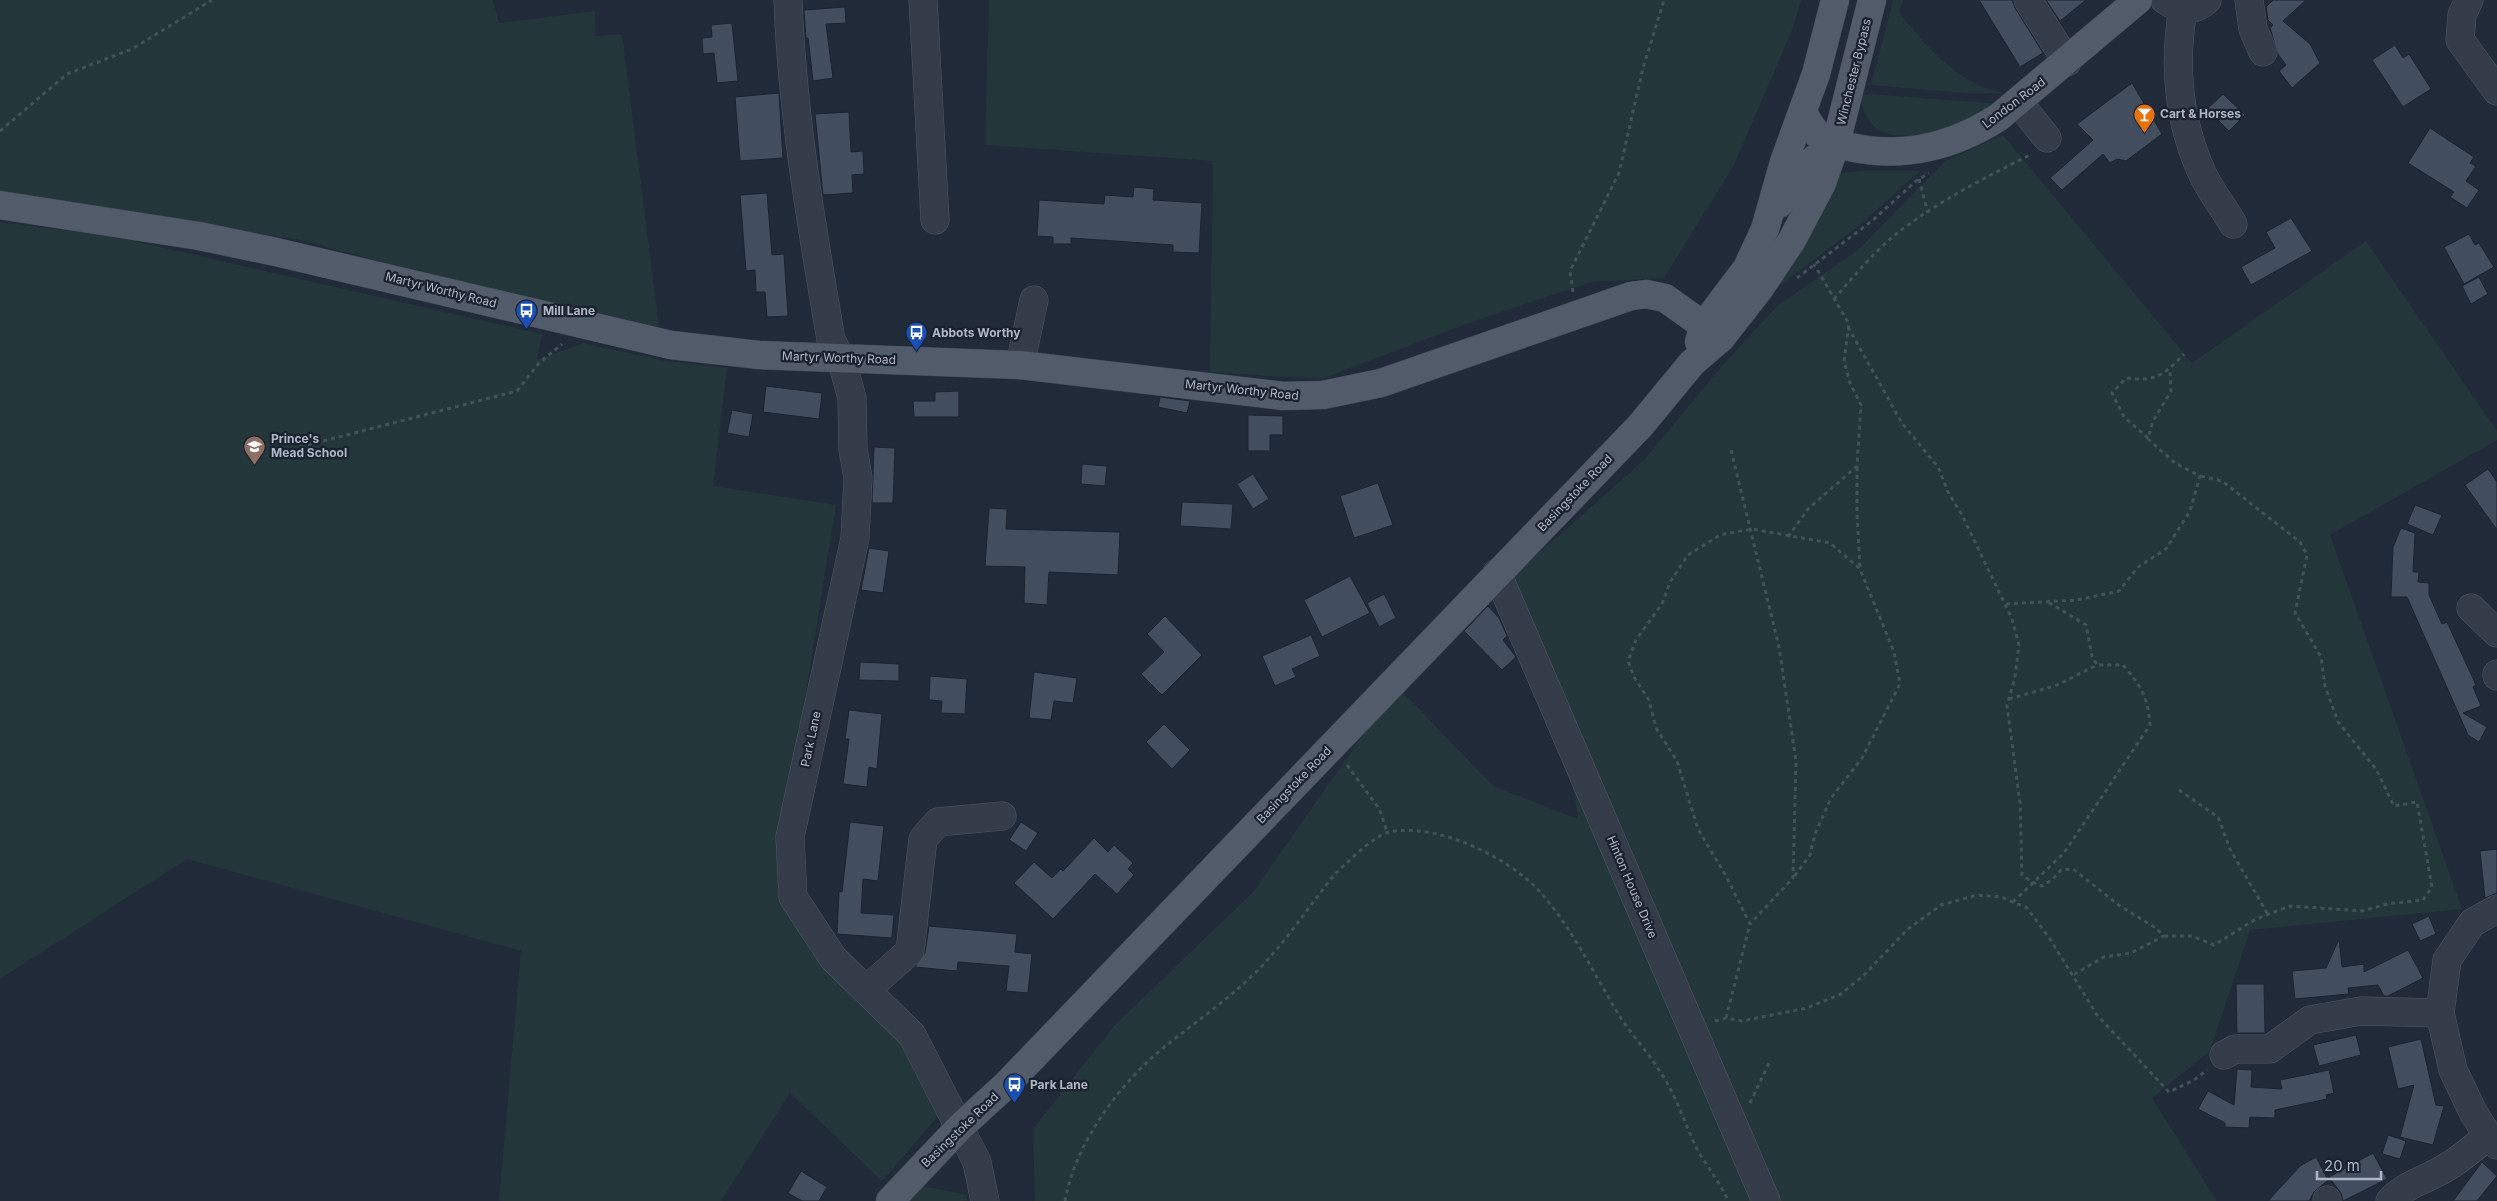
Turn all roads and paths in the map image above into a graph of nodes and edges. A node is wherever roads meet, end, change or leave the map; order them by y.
1 (212, 0) edge
2 (788, 0) edge
3 (923, 0) edge
4 (1664, 0) edge
5 (1835, 0) edge
6 (1872, 0) edge
7 (2028, 0) edge
8 (2138, 0) edge
9 (2249, 0) edge
10 (2469, 0) edge
11 (2185, 3) edge
12 (2263, 52) dead end
13 (2067, 62) junction
14 (2497, 92) edge
15 (2018, 102) junction
16 (1803, 113) junction
17 (0, 131) edge
18 (1836, 144) junction
19 (2039, 147) joint
20 (1936, 168) dead end
21 (1919, 179) junction
22 (0, 205) edge
23 (1928, 213) junction
24 (1770, 216) junction
25 (935, 220) dead end
26 (2233, 224) dead end
27 (1814, 264) junction
28 (1794, 280) dead end
29 (1834, 299) junction
30 (1034, 300) dead end
31 (1577, 315) junction
32 (569, 322) junction
33 (1848, 327) junction
34 (1713, 332) junction
35 (2184, 354) dead end
36 (841, 358) junction
37 (1020, 365) junction
38 (2170, 369) junction
39 (2148, 439) junction
40 (300, 446) dead end
41 (1731, 450) dead end
42 (1857, 466) junction
43 (2200, 476) junction
44 (1752, 529) junction
45 (1787, 537) junction
46 (1860, 569) junction
47 (1497, 573) junction
48 (2047, 602) junction
49 (2006, 604) junction
50 (2471, 608) dead end
51 (2497, 633) edge
52 (2097, 665) junction
53 (2009, 699) junction
54 (1330, 747) junction
55 (2179, 790) dead end
56 (1002, 816) dead end
57 (1387, 832) junction
58 (1793, 878) junction
59 (2032, 882) junction
60 (2012, 902) junction
61 (2497, 909) edge
62 (2267, 914) junction
63 (1750, 924) junction
64 (2164, 936) junction
65 (2073, 975) junction
66 (866, 990) junction
67 (2440, 1013) junction
68 (1726, 1018) junction
69 (1692, 1028) junction
70 (2224, 1056) joint
71 (1770, 1061) dead end
72 (960, 1127) junction
73 (1736, 1130) junction
74 (2493, 1141) edge
75 (890, 1201) edge
76 (985, 1201) edge
77 (1065, 1201) edge
78 (1728, 1201) edge
79 (1766, 1201) edge
80 (2390, 1201) edge

1 - 17 path
2 - 36 street
3 - 25 street
4 - 31 path
5 - 16 main road
6 - 18 main road, Winchester Bypass
7 - 13 street
8 - 13 main road, London Road
9 - 12 street
10 - 14 street
11 - 26 street
13 - 15 main road, London Road
15 - 18 main road, London Road
15 - 19 street
16 - 18 main road, London Road
16 - 24 main road, Basingstoke Road
18 - 24 main road
18 - 34 main road, Basingstoke Road
19 - 23 path
20 - 21 path
21 - 23 path
21 - 27 path
22 - 32 main road, Martyr Worthy Road
23 - 29 path
24 - 34 main road, Basingstoke Road
27 - 28 path
27 - 29 path
29 - 33 path
30 - 37 street
31 - 34 main road, Martyr Worthy Road
31 - 37 main road, Martyr Worthy Road
32 - 36 main road, Martyr Worthy Road
32 - 40 path
33 - 42 path
33 - 49 path
34 - 47 main road, Basingstoke Road
35 - 38 path
36 - 37 main road, Martyr Worthy Road
36 - 66 street, Park Lane
38 - 39 path
38 - 39 path
39 - 43 path
41 - 44 path
42 - 45 path
42 - 46 path
43 - 48 path
43 - 62 path
44 - 45 path
44 - 58 path
44 - 63 path
45 - 46 path
46 - 58 path
47 - 54 main road, Basingstoke Road
47 - 69 street, Hinton House Drive
48 - 49 path
48 - 52 path
49 - 53 path
50 - 51 street
52 - 53 path
52 - 59 path
53 - 59 path
54 - 57 path
54 - 72 main road, Basingstoke Road
55 - 62 path
56 - 66 street
57 - 77 path
57 - 78 path
58 - 63 path
59 - 60 path
59 - 64 path
60 - 65 path
60 - 68 path
61 - 67 street
62 - 64 path
63 - 68 path
64 - 65 path
65 - 70 path
66 - 72 street, Park Lane
67 - 70 street
67 - 74 street
68 - 69 path
69 - 73 street, Hinton House Drive
71 - 73 path
72 - 75 main road, Basingstoke Road
72 - 76 street, Park Lane
73 - 79 street, Hinton House Drive
74 - 80 street

